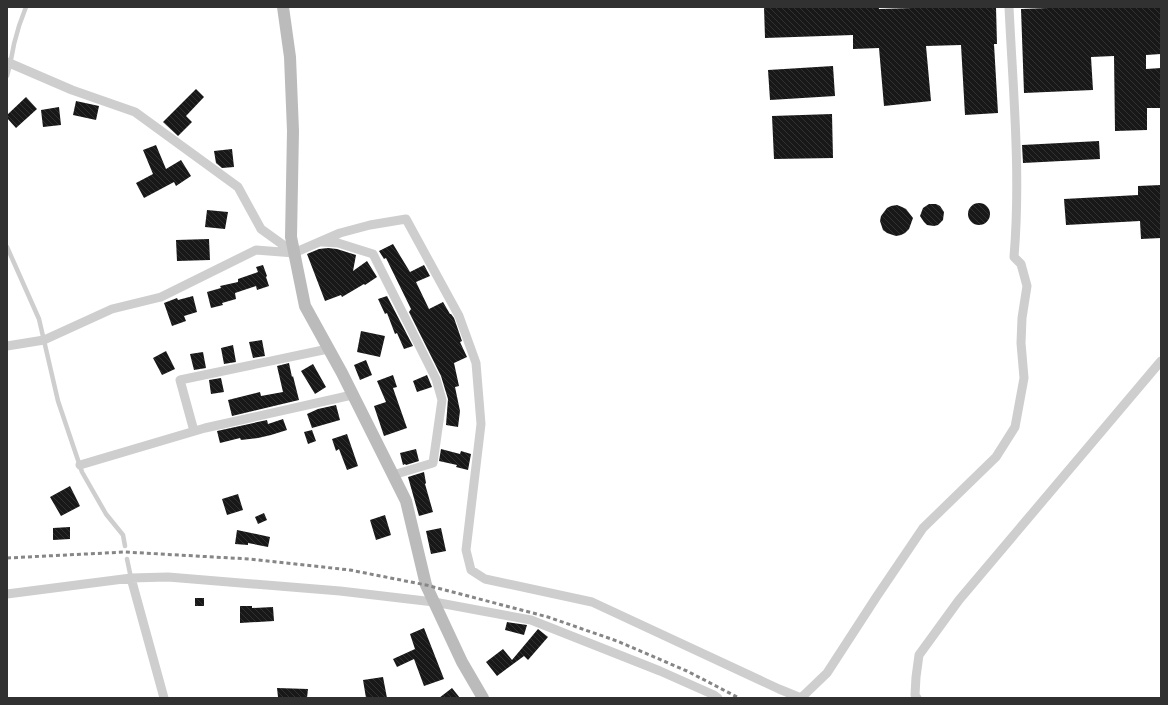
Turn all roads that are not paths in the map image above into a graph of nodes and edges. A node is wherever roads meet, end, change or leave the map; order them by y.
1 (26, 7) edge
2 (283, 7) edge
3 (1009, 7) edge
4 (9, 63) edge
5 (7, 76) edge
6 (321, 242) junction
7 (7, 247) edge
8 (294, 253) junction
9 (44, 340) junction
10 (7, 346) edge
11 (328, 349) junction
12 (1161, 360) edge
13 (352, 395) junction
14 (194, 432) junction
15 (80, 465) junction
16 (393, 475) junction
17 (125, 546) dead end
18 (127, 559) dead end
19 (131, 578) junction
20 (7, 594) edge
21 (434, 602) junction
22 (164, 698) edge
23 (483, 698) edge
24 (718, 698) edge
25 (917, 698) edge

1 - 4 lane
2 - 8 street
3 - 6 street
4 - 5 lane
4 - 8 street
6 - 8 street
6 - 16 street
7 - 9 lane
8 - 9 street
8 - 11 street
9 - 10 street
9 - 15 lane
11 - 13 street
11 - 14 street
12 - 25 street
13 - 14 street
13 - 16 street
14 - 15 street
15 - 17 lane
16 - 21 street
18 - 19 lane
19 - 20 street
19 - 21 street
19 - 22 street
21 - 23 street
21 - 24 street

